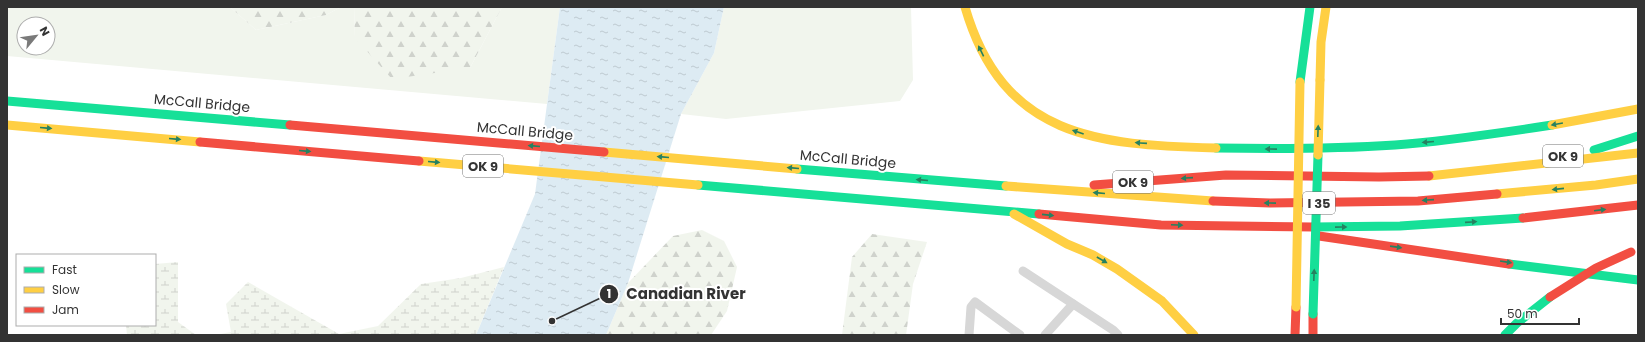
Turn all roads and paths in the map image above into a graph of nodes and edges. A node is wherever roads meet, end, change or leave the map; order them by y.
1 (965, 7) edge
2 (1310, 7) edge
3 (1326, 7) edge
4 (1298, 22) dead end
5 (1300, 82) junction
6 (7, 101) edge
7 (1638, 109) edge
8 (7, 125) edge
9 (1638, 136) edge
10 (1638, 153) edge
11 (1487, 170) junction
12 (1638, 179) edge
13 (1041, 189) junction
14 (1638, 205) edge
15 (1009, 211) junction
16 (1260, 228) junction
17 (1634, 250) edge
18 (1023, 271) dead end
19 (1638, 280) edge
20 (1073, 304) junction
21 (969, 335) edge
22 (1020, 335) edge
23 (1045, 335) edge
24 (1118, 335) edge
25 (1194, 335) edge
26 (1295, 335) edge
27 (1313, 335) edge
28 (1505, 335) edge

7 -> 1 highway
2 - 5 highway
27 -> 3 highway, bridge
4 - 5 highway
5 - 26 highway, bridge
13 -> 6 highway, McCall Bridge / OK 9
8 -> 15 highway, OK 9
9 - 11 highway, OK 9
10 - 11 highway
11 -> 13 highway, OK 9
12 -> 13 highway, I 35
16 -> 14 highway, I 35
15 -> 16 highway, I 35
15 -> 25 highway, OK 9
16 -> 19 highway
17 - 28 highway, bridge
18 - 20 street
20 - 23 street
20 - 24 street
21 - 22 street

